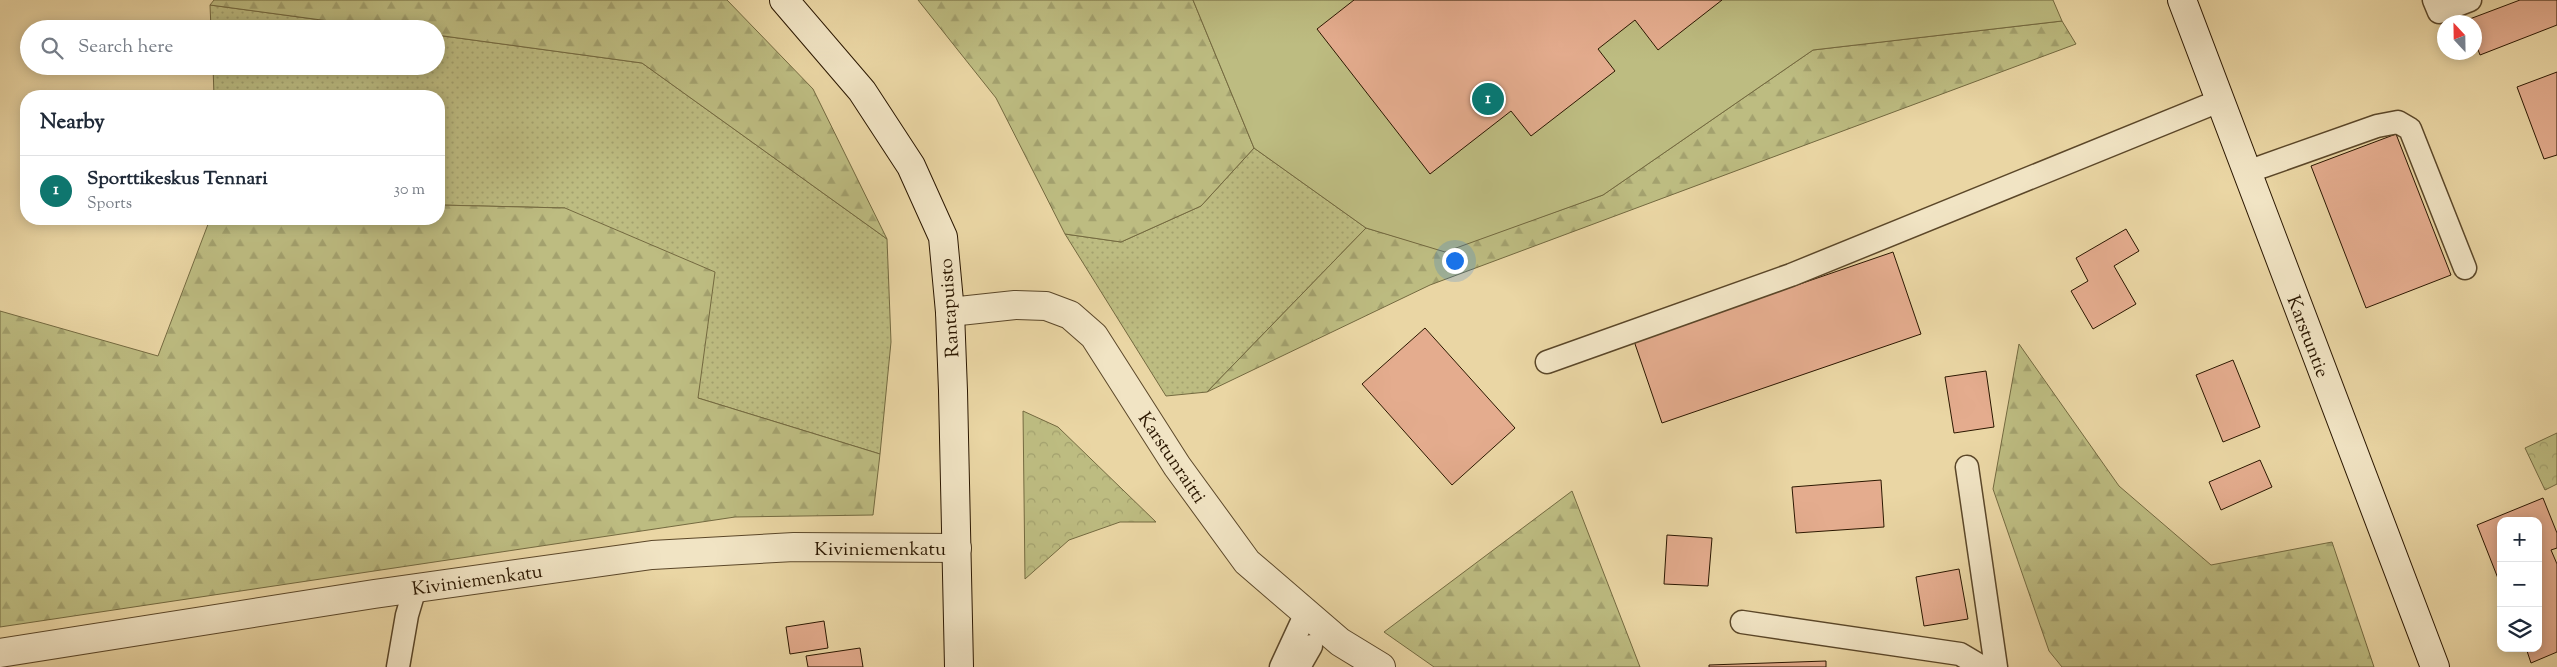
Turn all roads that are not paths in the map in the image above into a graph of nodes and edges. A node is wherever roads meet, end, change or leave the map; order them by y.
1 (784, 0) edge
2 (2434, 0) edge
3 (2470, 0) edge
4 (2185, 1) edge
5 (2219, 101) junction
6 (2246, 172) junction
7 (2465, 268) dead end
8 (950, 312) junction
9 (1547, 362) dead end
10 (1967, 468) dead end
11 (957, 548) junction
12 (415, 588) junction
13 (1306, 613) junction
14 (1742, 622) dead end
15 (1311, 646) dead end
16 (0, 653) edge
17 (398, 667) edge
18 (959, 667) edge
19 (1280, 667) edge
20 (1298, 667) edge
21 (1381, 667) edge
22 (1982, 667) edge
23 (1996, 667) edge
24 (2436, 667) edge

1 - 8 street, Rantapuisto
2 - 3 lane
4 - 5 street, Karstuntie
5 - 6 street, Karstuntie
5 - 9 lane
6 - 7 lane
6 - 24 street, Karstuntie
8 - 11 street, Rantapuisto
8 - 13 street, Karstunraitti
10 - 23 lane
11 - 12 street, Kiviniemenkatu
11 - 18 street, Rantapuisto
12 - 16 street, Kiviniemenkatu
12 - 17 lane
13 - 19 lane
13 - 21 street, Karstunraitti
14 - 22 lane
15 - 20 lane

